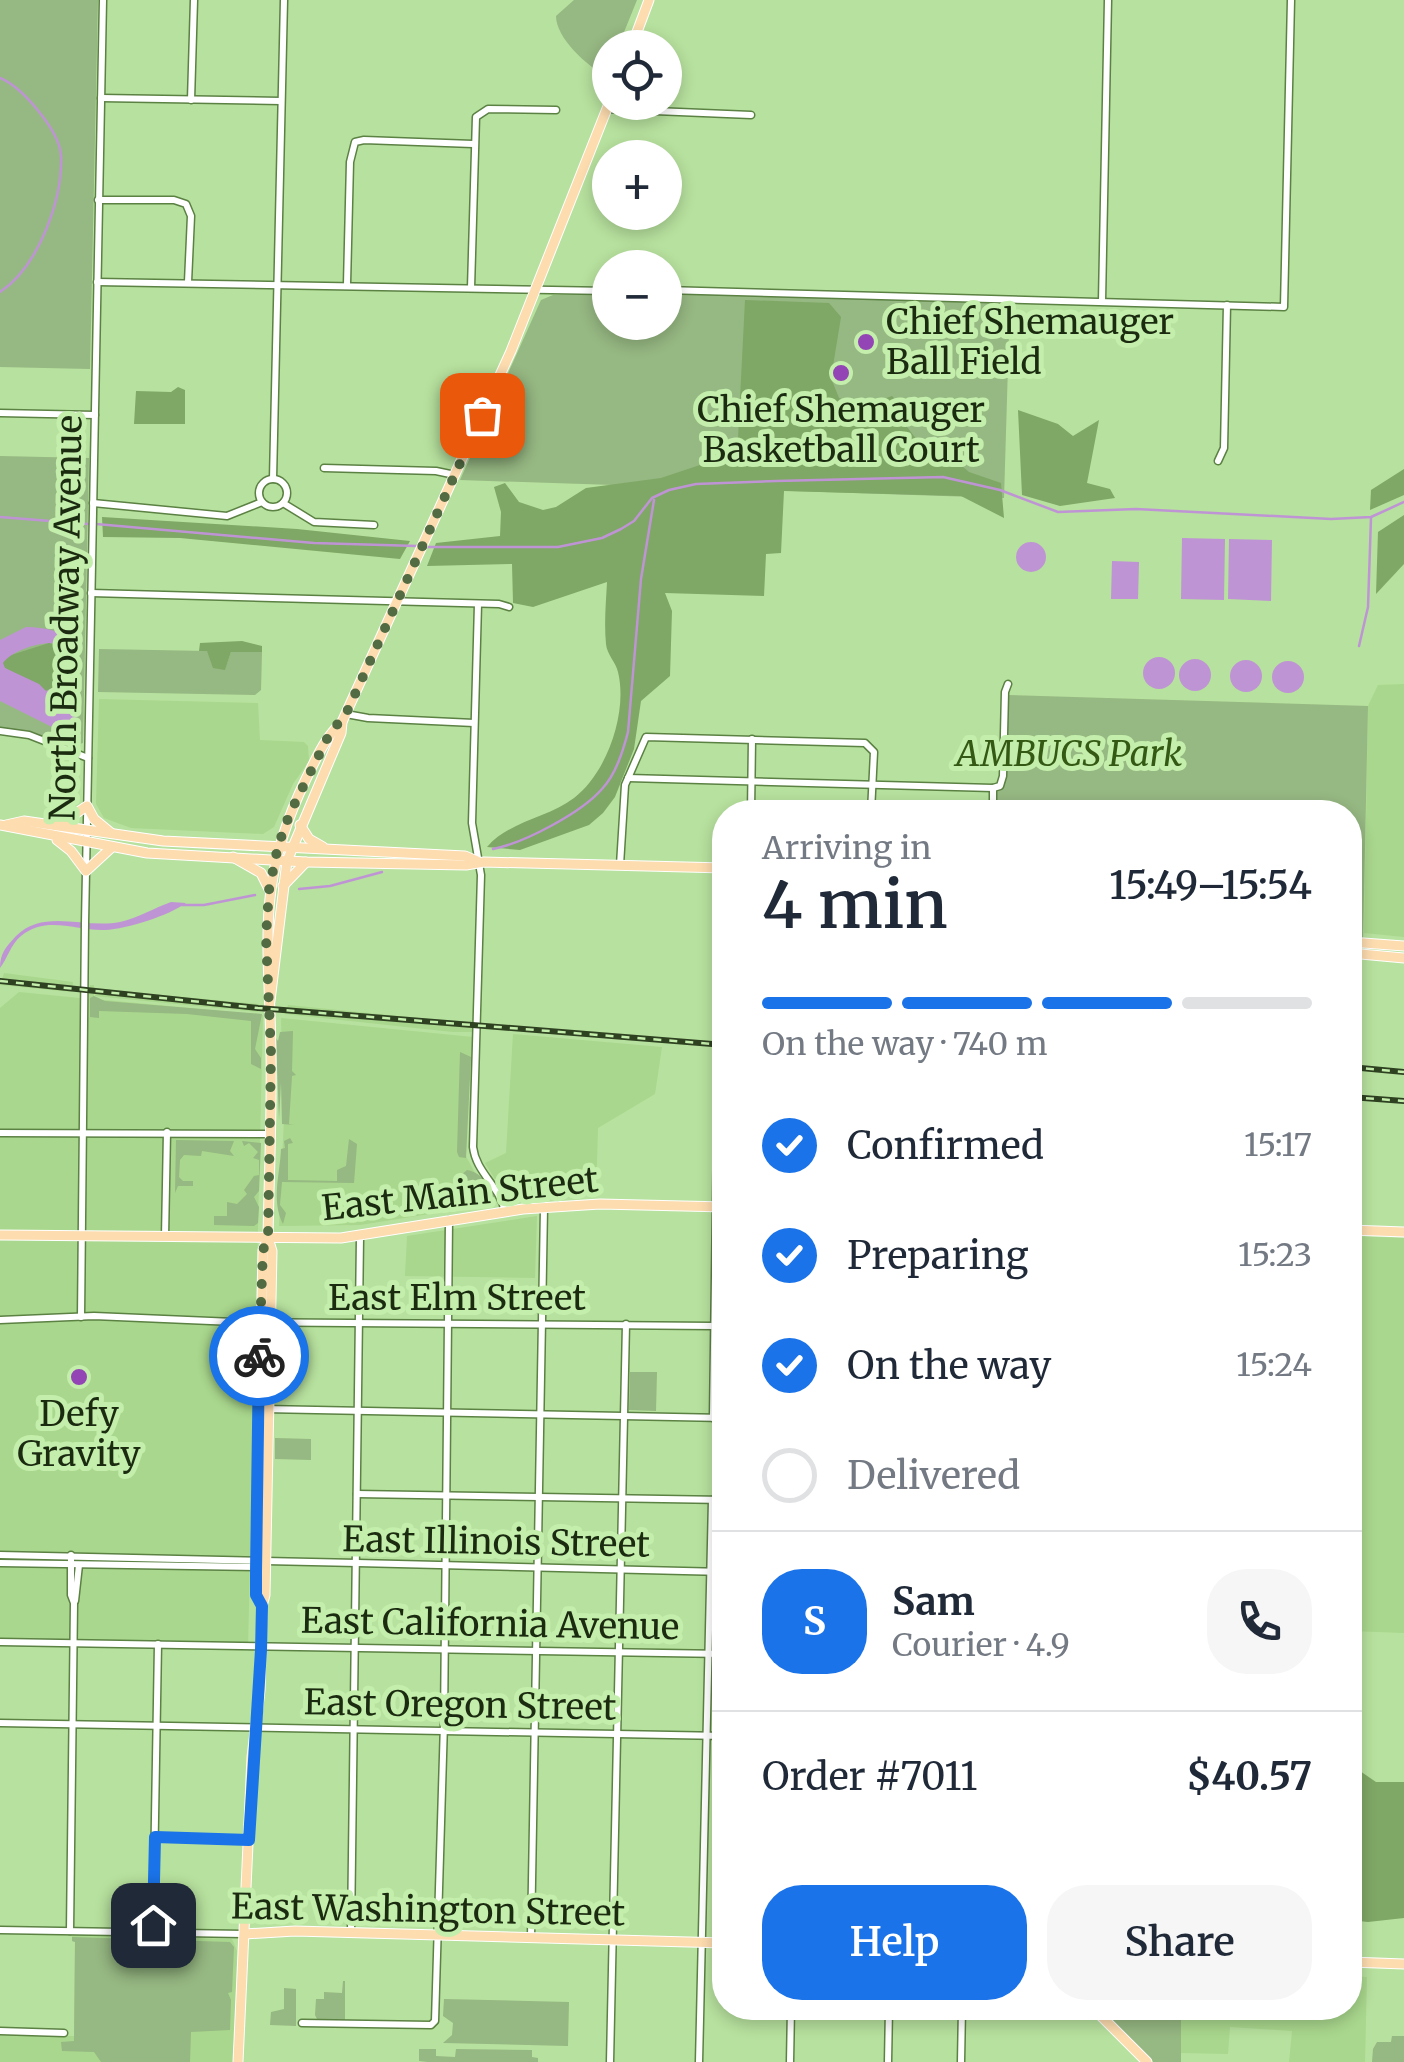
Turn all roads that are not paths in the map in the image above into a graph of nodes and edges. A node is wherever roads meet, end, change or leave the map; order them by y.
1 (103, 0) edge
2 (194, 0) edge
3 (284, 0) edge
4 (649, 0) edge
5 (1108, 0) edge
6 (1291, 0) edge
7 (637, 30) edge
8 (101, 98) junction
9 (191, 100) junction
10 (281, 101) junction
11 (556, 110) dead end
12 (682, 110) edge
13 (751, 115) dead end
14 (602, 120) edge
15 (473, 144) junction
16 (98, 200) junction
17 (97, 282) junction
18 (188, 282) junction
19 (347, 284) junction
20 (276, 286) junction
21 (472, 288) junction
22 (537, 290) junction
23 (592, 290) edge
24 (682, 290) edge
25 (1102, 301) junction
26 (1227, 306) junction
27 (0, 413) edge
28 (95, 415) junction
29 (1218, 461) dead end
30 (324, 468) dead end
31 (455, 475) junction
32 (273, 479) junction
33 (262, 502) junction
34 (93, 503) junction
35 (284, 503) junction
36 (374, 525) dead end
37 (91, 593) junction
38 (397, 602) junction
39 (478, 604) junction
40 (508, 607) dead end
41 (1008, 684) dead end
42 (344, 718) junction
43 (474, 723) junction
44 (0, 731) edge
45 (752, 739) junction
46 (88, 758) junction
47 (628, 778) junction
48 (752, 781) junction
49 (872, 784) junction
50 (993, 788) junction
51 (751, 800) edge
52 (871, 800) edge
53 (992, 800) edge
54 (88, 806) junction
55 (300, 825) junction
56 (2, 826) edge
57 (58, 826) junction
58 (87, 830) junction
59 (113, 835) junction
60 (53, 837) junction
61 (86, 843) junction
62 (278, 846) junction
63 (291, 847) junction
64 (111, 848) junction
65 (326, 849) junction
66 (231, 856) junction
67 (275, 860) junction
68 (287, 860) junction
69 (306, 862) junction
70 (479, 862) junction
71 (620, 864) junction
72 (712, 868) edge
73 (86, 871) junction
74 (281, 888) junction
75 (269, 890) junction
76 (1362, 943) edge
77 (1404, 946) edge
78 (1362, 954) edge
79 (1404, 958) edge
80 (270, 1004) junction
81 (167, 1132) junction
82 (0, 1133) edge
83 (82, 1133) junction
84 (270, 1134) junction
85 (712, 1207) edge
86 (544, 1208) junction
87 (505, 1212) junction
88 (449, 1220) junction
89 (1362, 1230) edge
90 (1404, 1232) edge
91 (0, 1235) edge
92 (82, 1237) junction
93 (360, 1237) junction
94 (164, 1238) junction
95 (268, 1238) junction
96 (80, 1317) junction
97 (0, 1320) edge
98 (265, 1320) junction
99 (234, 1322) junction
100 (360, 1322) junction
101 (450, 1324) junction
102 (543, 1324) junction
103 (626, 1324) junction
104 (712, 1326) edge
105 (260, 1339) junction
106 (263, 1409) junction
107 (359, 1412) junction
108 (448, 1414) junction
109 (541, 1415) junction
110 (623, 1416) junction
111 (712, 1418) edge
112 (358, 1494) junction
113 (446, 1495) junction
114 (540, 1496) junction
115 (622, 1498) junction
116 (712, 1500) joint
117 (0, 1555) edge
118 (75, 1555) junction
119 (0, 1563) edge
120 (222, 1563) junction
121 (259, 1563) junction
122 (75, 1564) junction
123 (358, 1564) junction
124 (446, 1566) junction
125 (539, 1568) junction
126 (621, 1570) junction
127 (711, 1571) junction
128 (0, 1642) edge
129 (74, 1643) junction
130 (158, 1644) junction
131 (261, 1644) junction
132 (355, 1646) junction
133 (445, 1648) junction
134 (538, 1649) junction
135 (619, 1651) junction
136 (709, 1653) junction
137 (712, 1653) edge
138 (0, 1724) edge
139 (73, 1724) junction
140 (156, 1725) junction
141 (256, 1726) junction
142 (354, 1728) junction
143 (444, 1730) junction
144 (536, 1732) junction
145 (618, 1733) junction
146 (707, 1735) junction
147 (712, 1735) edge
148 (155, 1837) junction
149 (249, 1840) junction
150 (0, 1930) edge
151 (70, 1931) junction
152 (153, 1933) junction
153 (352, 1933) junction
154 (244, 1934) junction
155 (439, 1935) junction
156 (531, 1936) junction
157 (612, 1939) junction
158 (702, 1942) junction
159 (712, 1942) edge
160 (1362, 1964) edge
161 (1404, 1966) edge
162 (791, 2020) edge
163 (890, 2020) edge
164 (962, 2020) edge
165 (1104, 2020) edge
166 (302, 2022) dead end
167 (0, 2030) edge
168 (64, 2033) dead end
169 (1139, 2059) edge
170 (238, 2062) edge
171 (610, 2062) edge
172 (699, 2062) edge
173 (790, 2062) edge
174 (888, 2062) edge
175 (961, 2062) edge

1 - 8 street, North Broadway Avenue
2 - 9 street
3 - 10 street
4 - 7 main road
5 - 25 street
6 - 26 street
8 - 9 street
8 - 16 street, North Broadway Avenue
9 - 10 street
10 - 20 street
11 - 15 street
12 - 13 street
14 - 22 main road
15 - 19 street
15 - 21 street
16 - 17 street, North Broadway Avenue
16 - 18 street
17 - 18 street
17 - 28 street, North Broadway Avenue
18 - 20 street
19 - 20 street
19 - 21 street
20 - 32 street
21 - 22 street
22 - 23 street
22 - 31 main road
24 - 25 street
25 - 26 street
26 - 29 street
27 - 28 street
28 - 34 street, North Broadway Avenue
30 - 31 street
31 - 38 main road
32 - 33 street
32 - 35 street
33 - 34 street
33 - 35 street
34 - 37 street, North Broadway Avenue
35 - 36 street
37 - 38 street
37 - 46 street, North Broadway Avenue
38 - 39 street
38 - 42 main road
39 - 40 street
39 - 43 street
41 - 50 street
42 - 43 street
42 - 55 main road
42 - 62 main road
43 - 70 street
44 - 46 street
45 - 47 street
45 - 48 street
45 - 49 street
46 - 54 street, North Broadway Avenue
47 - 48 street
47 - 71 street
48 - 49 street
48 - 51 street
49 - 50 street
49 - 52 street
50 - 53 street
54 - 57 main road
54 - 58 street, North Broadway Avenue
54 - 59 main road
55 - 63 main road
55 - 65 main road
56 - 57 main road
56 - 60 main road
57 - 58 main road
58 - 59 main road
58 - 61 street, North Broadway Avenue
59 - 62 main road
60 - 61 main road
60 - 73 main road
61 - 64 main road
61 - 73 street, North Broadway Avenue
62 - 63 main road
62 - 67 main road
63 - 65 main road
63 - 68 main road
64 - 66 main road
64 - 73 main road
65 - 70 main road
66 - 67 main road
66 - 75 main road
67 - 68 main road
67 - 75 main road
68 - 69 main road
68 - 74 main road
69 - 70 main road
69 - 74 main road
70 - 71 main road
70 - 87 street
71 - 72 main road
73 - 83 street, North Broadway Avenue
74 - 80 main road
75 - 80 main road
76 - 77 main road
78 - 79 main road
80 - 84 main road
81 - 83 street
81 - 84 street
81 - 94 street
82 - 83 street
83 - 92 street, North Broadway Avenue
84 - 95 main road
85 - 86 main road, East Main Street
86 - 87 main road, East Main Street
86 - 102 street
87 - 88 main road, East Main Street
88 - 93 main road, East Main Street
88 - 101 street
89 - 90 main road
91 - 92 main road, East Main Street
92 - 94 main road, East Main Street
92 - 96 street, North Broadway Avenue
93 - 95 main road, East Main Street
93 - 100 street
94 - 95 main road, East Main Street
95 - 98 main road
96 - 97 street, East Elm Street
96 - 99 street, East Elm Street
98 - 99 street, East Elm Street
98 - 100 street, East Elm Street
98 - 105 main road
98 - 106 main road
99 - 105 main road
100 - 101 street, East Elm Street
100 - 107 street
101 - 102 street, East Elm Street
101 - 108 street
102 - 103 street, East Elm Street
102 - 109 street
103 - 104 street, East Elm Street
103 - 110 street
105 - 106 main road
106 - 107 street
106 - 121 main road
107 - 108 street
107 - 112 street
108 - 109 street
108 - 113 street
109 - 110 street
109 - 114 street
110 - 111 street
110 - 115 street
112 - 113 street
112 - 123 street
113 - 114 street
113 - 124 street
114 - 115 street
114 - 125 street
115 - 116 street
115 - 126 street
116 - 127 street
117 - 118 street, East Illinois Street
118 - 120 street, East Illinois Street
118 - 122 street
119 - 122 street, East Illinois Street
120 - 121 street, East Illinois Street
120 - 122 street, East Illinois Street
121 - 123 street, East Illinois Street
121 - 131 main road
122 - 129 street
123 - 124 street, East Illinois Street
123 - 132 street
124 - 125 street, East Illinois Street
124 - 133 street
125 - 126 street, East Illinois Street
125 - 134 street
126 - 127 street, East Illinois Street
126 - 135 street
127 - 136 street
128 - 129 street, East California Avenue
129 - 130 street, East California Avenue
129 - 139 street
130 - 131 street, East California Avenue
130 - 140 street
131 - 132 street, East California Avenue
131 - 141 main road
132 - 133 street, East California Avenue
132 - 142 street
133 - 134 street, East California Avenue
133 - 143 street
134 - 135 street, East California Avenue
134 - 144 street
135 - 136 street, East California Avenue
135 - 145 street
136 - 137 street, East California Avenue
136 - 146 street
138 - 139 street, East Oregon Street
139 - 140 street, East Oregon Street
139 - 151 street
140 - 141 street, East Oregon Street
140 - 148 street
141 - 142 street, East Oregon Street
141 - 149 main road
142 - 143 street, East Oregon Street
142 - 153 street
143 - 144 street, East Oregon Street
143 - 155 street
144 - 145 street, East Oregon Street
144 - 156 street
145 - 146 street, East Oregon Street
145 - 157 street
146 - 147 street, East Oregon Street
146 - 158 street
148 - 149 street
148 - 152 street
149 - 154 main road
150 - 151 street, East Washington Street
151 - 152 street, East Washington Street
152 - 154 street, East Washington Street
153 - 154 main road, East Washington Street
153 - 155 main road, East Washington Street
154 - 170 main road
155 - 156 main road, East Washington Street
155 - 166 street
156 - 157 main road, East Washington Street
157 - 158 main road, East Washington Street
157 - 171 street
158 - 159 main road, East Washington Street
158 - 172 street
160 - 161 main road
162 - 173 street
163 - 174 street
164 - 175 street
165 - 169 main road
167 - 168 street

